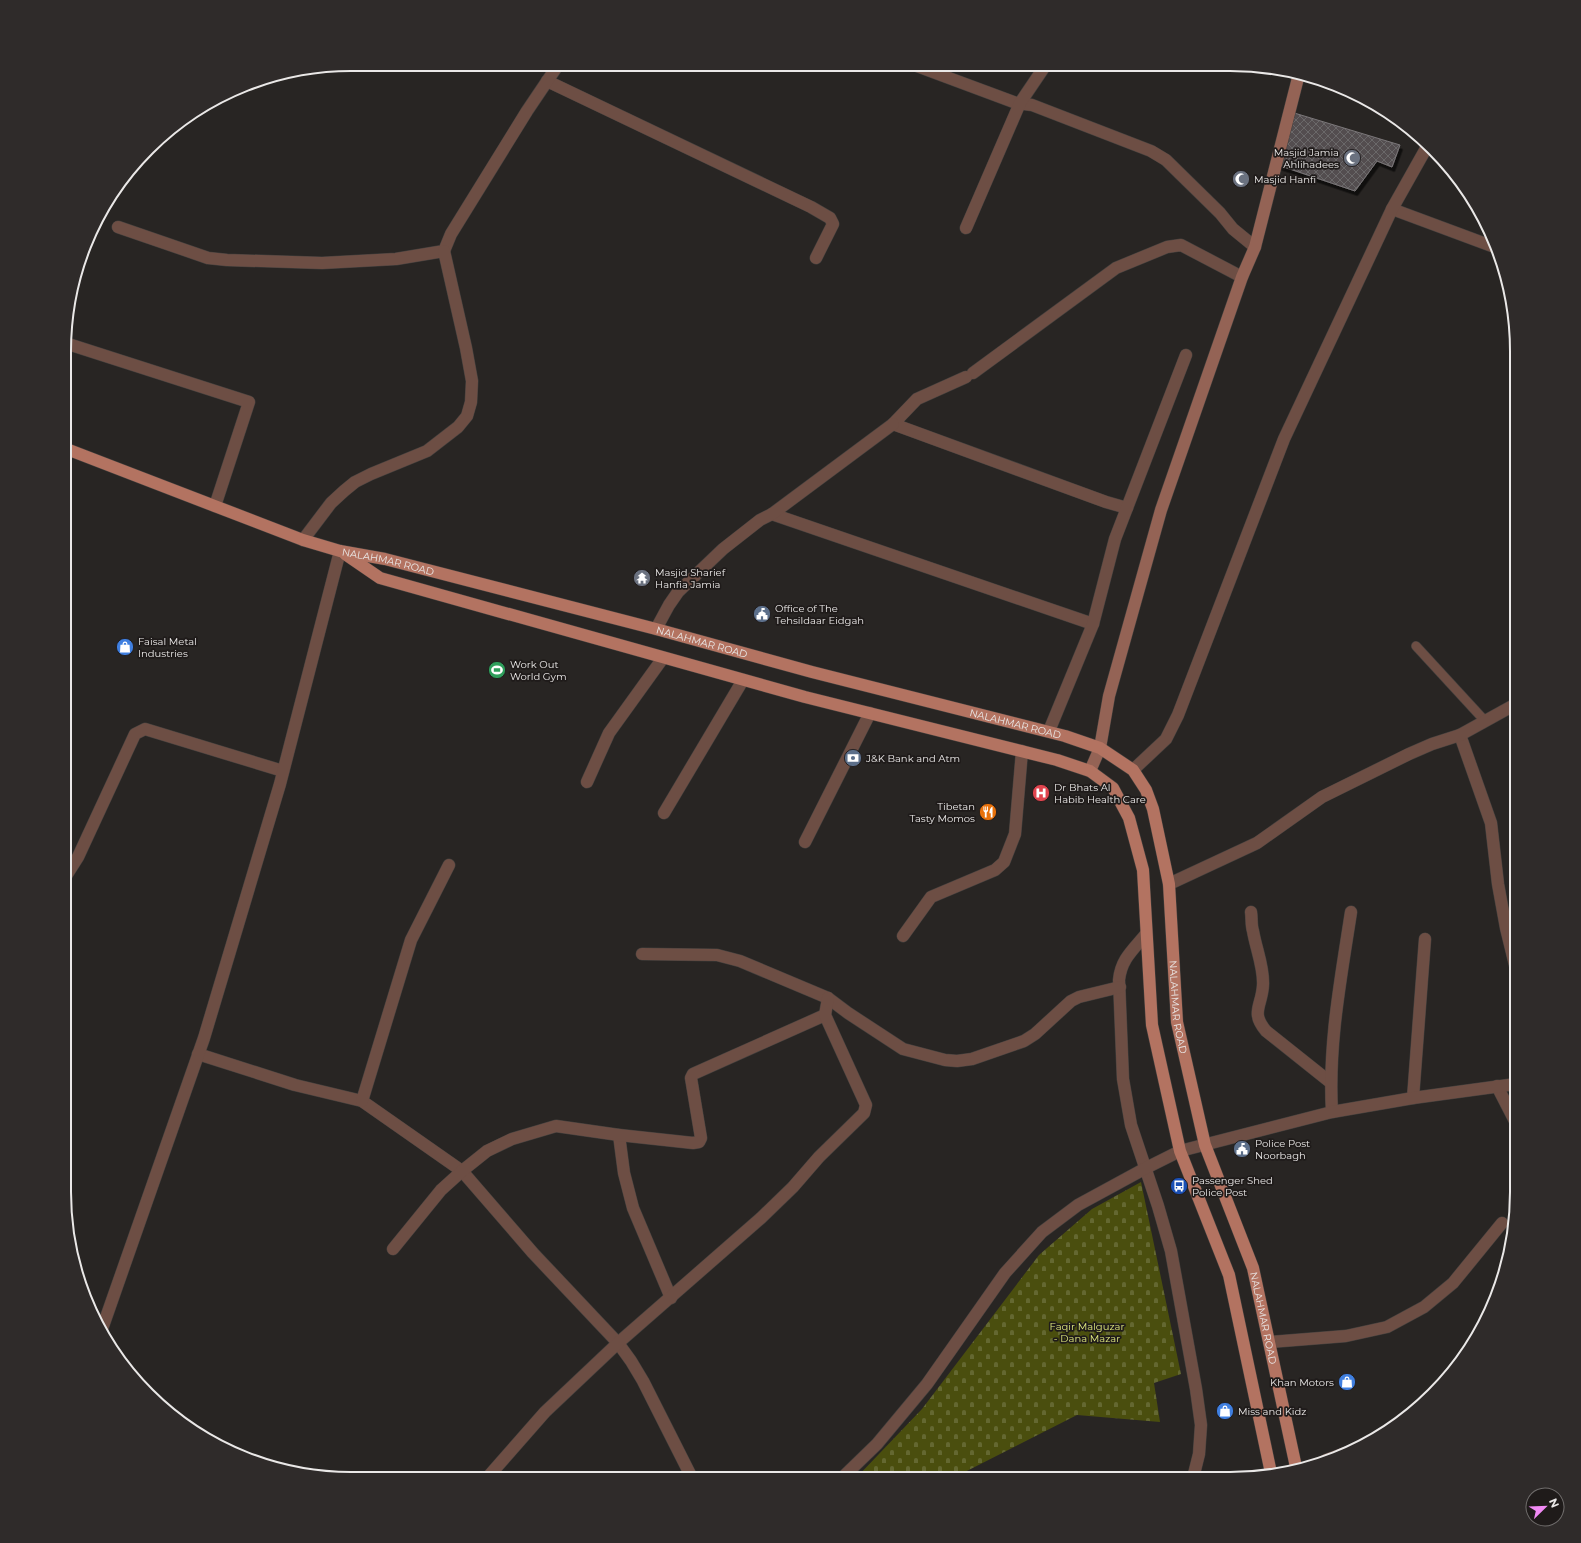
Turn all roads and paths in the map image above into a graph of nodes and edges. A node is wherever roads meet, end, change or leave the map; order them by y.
1 (554, 71) edge
2 (928, 71) edge
3 (1042, 71) edge
4 (1298, 80) edge
5 (547, 82) junction
6 (1020, 103) junction
7 (1425, 150) edge
8 (1392, 209) junction
9 (118, 227) dead end
10 (966, 228) dead end
11 (1489, 245) edge
12 (1255, 247) junction
13 (444, 251) junction
14 (816, 258) dead end
15 (1242, 277) junction
16 (71, 345) edge
17 (1186, 355) dead end
18 (893, 424) junction
19 (71, 451) edge
20 (215, 506) junction
21 (1127, 508) junction
22 (772, 514) junction
23 (302, 540) junction
24 (340, 551) junction
25 (1093, 624) junction
26 (656, 629) junction
27 (1416, 646) dead end
28 (663, 658) junction
29 (743, 680) junction
30 (1510, 707) edge
31 (870, 713) junction
32 (1485, 721) junction
33 (1049, 732) junction
34 (1460, 735) junction
35 (1100, 748) junction
36 (1022, 751) junction
37 (1133, 770) junction
38 (1090, 771) junction
39 (283, 772) junction
40 (587, 782) dead end
41 (664, 813) dead end
42 (806, 842) dead end
43 (449, 865) dead end
44 (71, 868) edge
45 (1169, 884) junction
46 (1251, 912) dead end
47 (1351, 912) dead end
48 (1146, 934) junction
49 (903, 936) dead end
50 (1425, 939) dead end
51 (1510, 944) edge
52 (642, 954) dead end
53 (1120, 987) junction
54 (828, 998) junction
55 (825, 1015) junction
56 (198, 1054) junction
57 (1330, 1082) junction
58 (1510, 1085) edge
59 (1498, 1086) junction
60 (1413, 1098) junction
61 (362, 1101) junction
62 (1510, 1111) edge
63 (1332, 1112) junction
64 (619, 1135) junction
65 (1205, 1145) junction
66 (1180, 1151) junction
67 (1146, 1168) junction
68 (462, 1171) junction
69 (1502, 1223) dead end
70 (393, 1249) dead end
71 (671, 1298) junction
72 (104, 1323) edge
73 (1270, 1342) junction
74 (618, 1343) junction
75 (1295, 1464) edge
76 (1270, 1469) edge
77 (492, 1472) edge
78 (689, 1472) edge
79 (848, 1472) edge
80 (1195, 1472) edge

1 - 5 street
2 - 6 street
3 - 6 street
4 - 12 street
5 - 13 street
5 - 14 street
6 - 10 street
6 - 12 street
7 - 8 street
8 - 11 street
8 - 37 street
9 - 13 street
12 - 15 street
13 - 23 street
15 - 18 street
15 - 35 street
16 - 20 street
17 - 21 street
18 - 21 street
18 - 22 street
19 - 20 main road
20 - 23 main road
21 - 25 street
22 - 25 street
22 - 26 street
23 - 24 main road
24 - 26 main road, NALAHMAR ROAD
24 - 28 main road, NALAHMAR ROAD
24 - 39 street
25 - 33 street
26 - 33 main road, NALAHMAR ROAD
27 - 32 lane
28 - 29 main road, NALAHMAR ROAD
28 - 40 street
29 - 31 main road, NALAHMAR ROAD
29 - 41 street
30 - 32 street
31 - 36 main road, NALAHMAR ROAD
31 - 42 street
32 - 34 street
33 - 35 main road, NALAHMAR ROAD
34 - 45 street
34 - 51 street
35 - 37 main road, NALAHMAR ROAD
35 - 38 street
36 - 38 main road, NALAHMAR ROAD
36 - 49 street
37 - 45 main road, NALAHMAR ROAD
38 - 48 main road, NALAHMAR ROAD
39 - 44 street
39 - 56 street
43 - 61 street
45 - 65 main road, NALAHMAR ROAD
46 - 57 street
47 - 57 street
48 - 53 street
48 - 66 main road, NALAHMAR ROAD
50 - 60 street
52 - 54 street
53 - 54 street
53 - 67 street
54 - 55 street
55 - 64 street
55 - 71 street
56 - 61 street
56 - 72 street
57 - 63 street
58 - 59 street
59 - 60 street
59 - 62 street
60 - 63 street
61 - 68 street
63 - 65 street
64 - 68 street
64 - 71 street
65 - 66 street
65 - 73 main road, NALAHMAR ROAD
66 - 67 street
66 - 76 main road, NALAHMAR ROAD
67 - 79 street
67 - 80 street
68 - 70 street
68 - 74 street
69 - 73 street
71 - 74 street
73 - 75 main road, NALAHMAR ROAD
74 - 77 street
74 - 78 street

